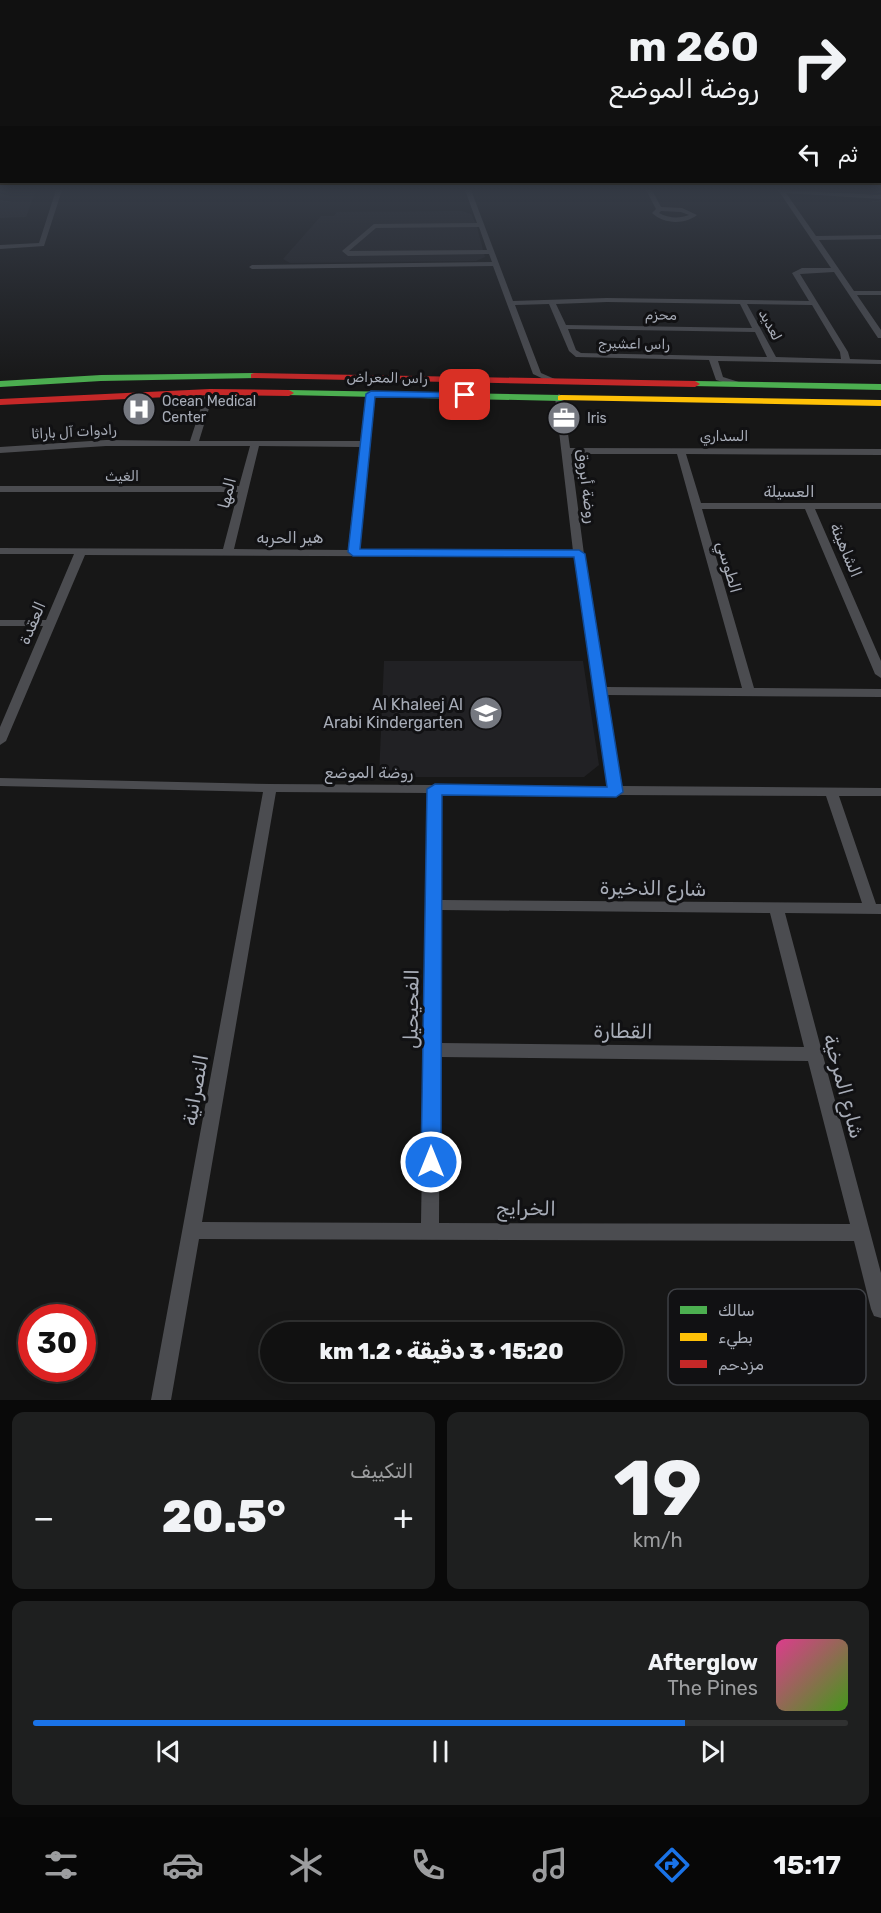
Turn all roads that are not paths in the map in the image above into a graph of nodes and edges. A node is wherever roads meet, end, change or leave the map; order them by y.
1 (492, 255) edge
2 (825, 255) edge
3 (495, 264) junction
4 (252, 267) dead end
5 (836, 270) junction
6 (851, 293) junction
7 (881, 293) edge
8 (552, 302) junction
9 (510, 303) junction
10 (742, 303) junction
11 (813, 303) junction
12 (870, 320) junction
13 (881, 321) edge
14 (563, 327) junction
15 (758, 330) junction
16 (881, 336) edge
17 (713, 359) junction
18 (773, 360) junction
19 (846, 361) junction
20 (881, 362) edge
21 (537, 374) junction
22 (521, 381) junction
23 (713, 381) junction
24 (266, 382) junction
25 (554, 382) junction
26 (0, 387) edge
27 (881, 387) edge
28 (210, 392) junction
29 (881, 392) edge
30 (314, 393) junction
31 (371, 394) junction
32 (559, 397) junction
33 (0, 402) edge
34 (840, 402) junction
35 (881, 403) edge
36 (194, 442) junction
37 (255, 443) junction
38 (365, 444) junction
39 (0, 450) edge
40 (566, 451) junction
41 (681, 451) junction
42 (881, 452) edge
43 (0, 489) edge
44 (243, 489) junction
45 (696, 506) junction
46 (809, 506) junction
47 (881, 506) edge
48 (0, 551) edge
49 (81, 551) junction
50 (228, 551) junction
51 (353, 552) junction
52 (579, 554) junction
53 (0, 623) edge
54 (49, 623) junction
55 (881, 674) edge
56 (599, 691) junction
57 (749, 692) junction
58 (881, 693) edge
59 (0, 741) edge
60 (0, 782) edge
61 (270, 788) junction
62 (435, 789) junction
63 (616, 792) junction
64 (831, 792) junction
65 (881, 792) edge
66 (433, 905) junction
67 (776, 909) junction
68 (876, 909) edge
69 (432, 1050) junction
70 (814, 1054) junction
71 (430, 1229) junction
72 (191, 1230) junction
73 (861, 1233) junction
74 (881, 1309) edge
75 (161, 1400) edge

1 - 3 street
2 - 5 street
3 - 4 street
3 - 9 street
5 - 6 street
5 - 11 street
6 - 7 street
6 - 12 street
8 - 9 street
8 - 10 street
8 - 14 street, راس اعشيرج
9 - 21 street
10 - 11 street
10 - 15 street, لعديد
11 - 19 street
12 - 13 street
12 - 16 street
14 - 15 street, محزم
14 - 17 street, راس اعشيرج
15 - 18 street, لعديد
17 - 18 street, راس اعشيرج
17 - 23 street
18 - 19 street, راس اعشيرج
19 - 20 street, راس اعشيرج
21 - 22 street
21 - 25 street
22 - 25 street, راس المعراض
22 - 26 street, راس المعراض
23 - 25 street, راس المعراض
23 - 27 street, راس المعراض
24 - 26 street, راس المعراض
24 - 29 street, راس المعراض
24 - 30 street
28 - 30 street, راس المعراض
28 - 33 street, راس المعراض
28 - 36 street
29 - 34 street
30 - 31 street, راس المعراض
31 - 32 street, راس المعراض
31 - 38 street
32 - 34 street, راس المعراض
32 - 40 street, روضة أبروق
34 - 35 street, راس المعراض
36 - 37 street, رادوات آل باراثا
36 - 39 street, رادوات آل باراثا
37 - 38 street, رادوات آل باراثا
37 - 44 street, المها
38 - 51 street
40 - 41 street, السداري
40 - 52 street, روضة أبروق
41 - 42 street, السداري
41 - 45 street, الطوسي
43 - 44 street, الغيث
44 - 50 street, المها
45 - 46 street, العسيلة
45 - 57 street, الطوسي
46 - 47 street, العسيلة
46 - 55 street, الشاهينة
48 - 49 street, هير الحربه
49 - 50 street, هير الحربه
49 - 54 street, العقدة
50 - 51 street, هير الحربه
51 - 52 street, هير الحربه
52 - 56 street, روضة أبروق
53 - 54 street
54 - 59 street, العقدة
56 - 57 street
56 - 63 street, روضة أبروق
57 - 58 street
60 - 61 street, روضة الموضع
61 - 62 street, روضة الموضع
61 - 72 street, النصرانية
62 - 63 street, روضة الموضع
62 - 66 street, الفحيحيل
63 - 64 street, روضة الموضع
64 - 65 street, روضة الموضع
64 - 68 street, شارع الذخيرة
66 - 67 street, شارع الذخيرة
66 - 69 street, الفحيحيل
67 - 68 street, شارع الذخيرة
67 - 70 street, شارع المرخية
69 - 70 street, القطارة
69 - 71 street, الفحيحيل
70 - 73 street, شارع المرخية
71 - 72 street, الخرايج
71 - 73 street, الخرايج
72 - 75 street, النصرانية
73 - 74 street, شارع المرخية

